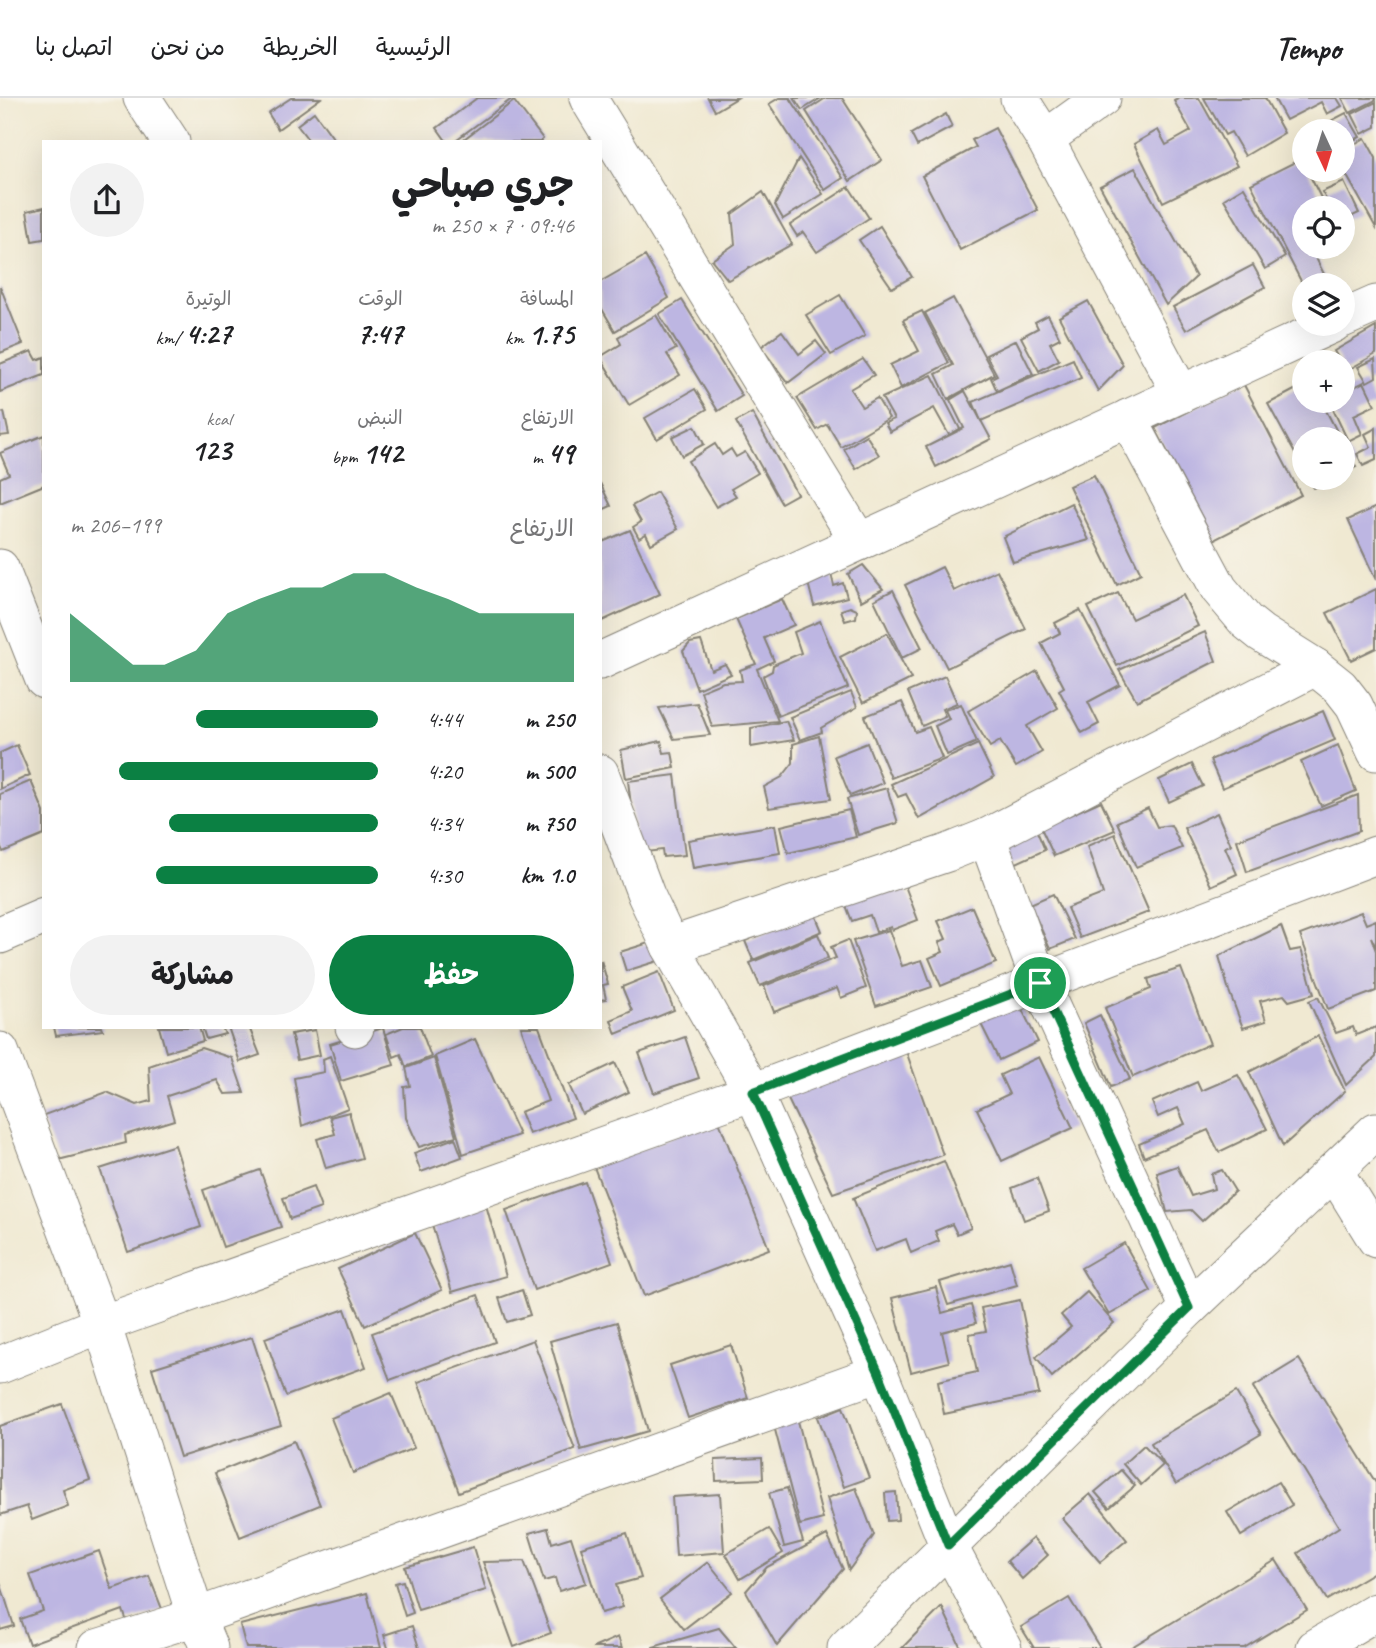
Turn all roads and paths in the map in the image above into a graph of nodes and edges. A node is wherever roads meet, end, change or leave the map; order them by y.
1 (142, 98) edge
2 (588, 98) edge
3 (1019, 98) edge
4 (1102, 98) edge
5 (1045, 139) junction
6 (170, 140) edge
7 (1376, 304) edge
8 (1355, 313) edge
9 (1307, 336) edge
10 (1181, 394) junction
11 (1128, 418) junction
12 (859, 542) junction
13 (0, 568) edge
14 (602, 660) edge
15 (1315, 667) junction
16 (42, 675) edge
17 (1376, 752) edge
18 (602, 778) edge
19 (988, 837) junction
20 (1376, 855) edge
21 (42, 917) edge
22 (0, 935) edge
23 (670, 946) junction
24 (1040, 983) junction
25 (0, 1051) edge
26 (753, 1092) junction
27 (1376, 1130) edge
28 (1334, 1171) junction
29 (1376, 1239) edge
30 (1189, 1308) junction
31 (102, 1324) junction
32 (0, 1365) edge
33 (879, 1373) junction
34 (948, 1545) junction
35 (1376, 1612) edge
36 (203, 1632) edge
37 (97, 1648) edge
38 (846, 1648) edge
39 (1003, 1648) edge
40 (1315, 1648) edge

1 - 6 street
2 - 12 street
3 - 5 street
4 - 5 street
5 - 10 street
7 - 8 street
9 - 10 street
10 - 11 street
11 - 12 street
11 - 15 street
12 - 14 street
13 - 16 street
15 - 17 street
15 - 19 street
18 - 23 street
19 - 23 street
19 - 24 street
20 - 24 street
21 - 22 street
23 - 26 street
24 - 26 street
24 - 30 street
25 - 31 street
26 - 31 street
26 - 33 street
27 - 28 street
28 - 29 street
28 - 30 street
30 - 34 street
31 - 32 street
31 - 36 street
33 - 34 street
33 - 36 street
34 - 38 street
34 - 39 street
35 - 40 street
36 - 37 street

